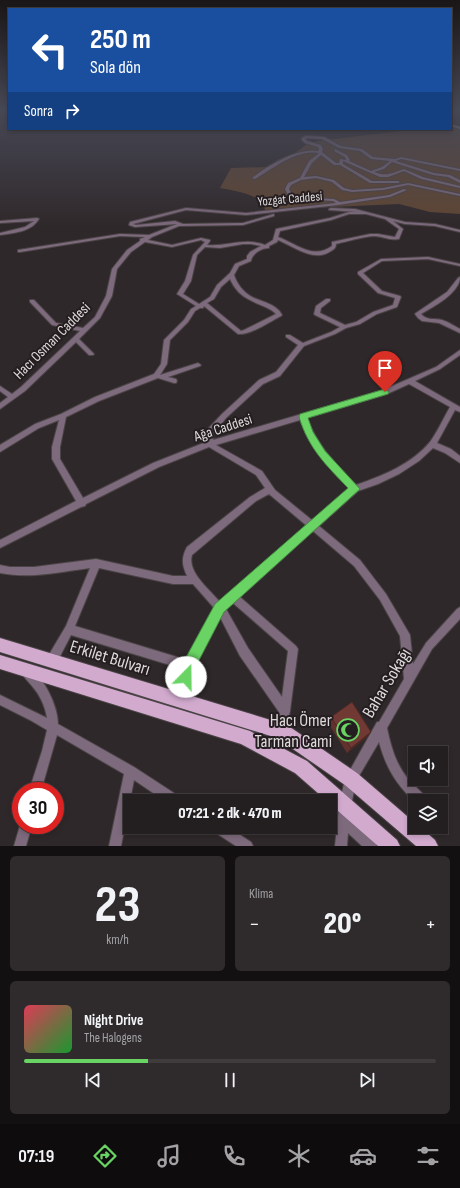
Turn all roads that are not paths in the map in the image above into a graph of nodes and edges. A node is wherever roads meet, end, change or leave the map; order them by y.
1 (320, 148) edge
2 (350, 148) edge
3 (335, 150) dead end
4 (319, 152) junction
5 (393, 160) junction
6 (341, 164) junction
7 (460, 170) edge
8 (371, 172) junction
9 (254, 178) dead end
10 (302, 178) junction
11 (460, 182) edge
12 (408, 184) junction
13 (460, 187) edge
14 (405, 190) dead end
15 (460, 195) edge
16 (338, 204) junction
17 (305, 209) junction
18 (294, 210) junction
19 (367, 213) junction
20 (386, 218) junction
21 (0, 222) edge
22 (179, 226) junction
23 (460, 231) edge
24 (0, 234) edge
25 (150, 236) junction
26 (277, 238) junction
27 (142, 240) junction
28 (204, 246) junction
29 (267, 247) junction
30 (20, 251) dead end
31 (460, 265) edge
32 (231, 275) junction
33 (460, 280) edge
34 (328, 300) dead end
35 (32, 301) dead end
36 (203, 305) junction
37 (344, 326) junction
38 (85, 330) junction
39 (460, 331) edge
40 (288, 336) dead end
41 (76, 339) junction
42 (302, 345) junction
43 (460, 352) edge
44 (92, 354) dead end
45 (198, 365) dead end
46 (158, 376) junction
47 (174, 381) dead end
48 (411, 382) junction
49 (0, 388) edge
50 (12, 397) junction
51 (0, 407) edge
52 (457, 408) edge
53 (63, 416) junction
54 (303, 417) junction
55 (209, 444) junction
56 (432, 444) junction
57 (0, 449) edge
58 (460, 460) edge
59 (270, 489) junction
60 (355, 489) junction
61 (82, 504) junction
62 (313, 524) junction
63 (0, 544) edge
64 (96, 563) junction
65 (0, 569) edge
66 (195, 580) junction
67 (232, 596) junction
68 (220, 608) junction
69 (460, 612) edge
70 (68, 629) junction
71 (0, 645) edge
72 (0, 662) edge
73 (51, 662) junction
74 (189, 666) junction
75 (22, 669) junction
76 (409, 680) junction
77 (0, 700) edge
78 (179, 700) junction
79 (285, 711) junction
80 (381, 726) junction
81 (53, 727) junction
82 (281, 731) junction
83 (130, 771) junction
84 (351, 779) junction
85 (38, 782) edge
86 (165, 794) edge
87 (415, 794) edge
88 (345, 813) junction
89 (23, 834) edge
90 (228, 834) edge
91 (20, 846) edge
92 (114, 846) edge
93 (247, 846) edge
94 (341, 846) edge
95 (371, 846) edge
96 (392, 846) edge
97 (429, 846) edge

1 - 4 street
2 - 5 street
3 - 8 street
4 - 6 street
4 - 9 street
4 - 10 street
5 - 7 street
5 - 8 street
5 - 11 street
6 - 8 street
6 - 12 street
8 - 13 street
10 - 12 street, Yozgat Caddesi
10 - 16 street, Yozgat Caddesi
12 - 15 street, Yozgat Caddesi
14 - 16 street
16 - 17 street, Yozgat Caddesi
17 - 18 street, Yozgat Caddesi
17 - 19 street
18 - 22 street
18 - 22 street, Yozgat Caddesi
19 - 20 street
19 - 26 street
20 - 23 street
20 - 26 street
21 - 24 street
22 - 25 street, Hacı Osman Caddesi
25 - 27 street, Hacı Osman Caddesi
25 - 30 street
26 - 29 street
27 - 28 street
27 - 38 street, Hacı Osman Caddesi
28 - 29 street
28 - 36 street
29 - 32 street
31 - 37 street
32 - 36 street
32 - 36 street
33 - 39 street
34 - 37 street
35 - 38 street
36 - 46 street
37 - 42 street
38 - 41 street, Hacı Osman Caddesi
40 - 42 street
41 - 44 street
41 - 50 street, Hacı Osman Caddesi
42 - 55 street
43 - 48 street, Ağa Caddesi
45 - 46 street
46 - 47 street
46 - 53 street
48 - 52 street
48 - 54 street, Ağa Caddesi
49 - 50 street
50 - 51 street, Hacı Osman Caddesi
52 - 56 street
53 - 57 street
53 - 61 street
54 - 55 street, Ağa Caddesi
54 - 60 street
55 - 59 street
55 - 61 street, Ağa Caddesi
56 - 58 street
56 - 60 street
59 - 62 street
59 - 66 street
60 - 62 street
61 - 63 street, Ağa Caddesi
62 - 67 street
62 - 76 street
64 - 65 street
64 - 66 street
64 - 70 street
66 - 68 street
67 - 68 street
67 - 79 street
68 - 74 street
68 - 79 street
69 - 76 street, Bahar Sokağı
70 - 73 street
70 - 74 street
71 - 73 main road, Erkilet Bulvarı
72 - 75 main road
73 - 78 main road, Erkilet Bulvarı
74 - 78 street
75 - 81 street
75 - 88 main road
76 - 80 street, Bahar Sokağı
77 - 81 street
78 - 82 main road, Erkilet Bulvarı
79 - 82 street
80 - 84 street, Bahar Sokağı
80 - 87 street
81 - 83 street
81 - 85 street
82 - 84 main road, Erkilet Bulvarı
83 - 86 street
83 - 92 street
84 - 88 street, Bahar Sokağı
84 - 97 main road, Erkilet Bulvarı
88 - 94 street, Bahar Sokağı
88 - 95 street
88 - 96 main road
89 - 91 street
90 - 93 street

